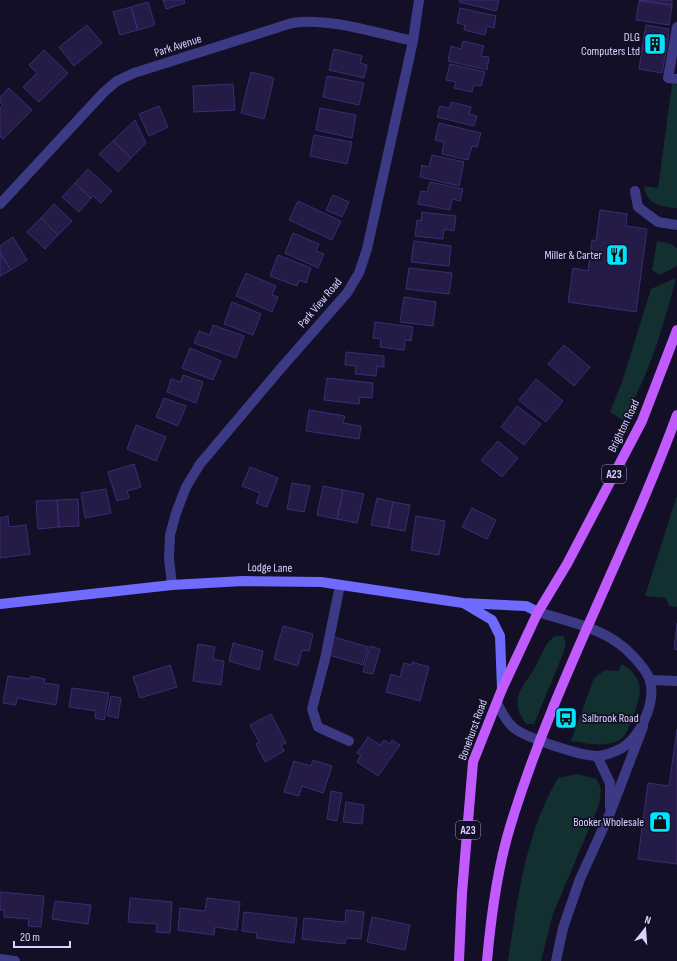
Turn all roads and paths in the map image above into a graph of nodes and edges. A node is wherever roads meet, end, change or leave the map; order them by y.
1 (419, 0) edge
2 (677, 27) edge
3 (413, 41) junction
4 (677, 80) edge
5 (635, 191) dead end
6 (0, 204) edge
7 (677, 226) edge
8 (677, 330) edge
9 (677, 415) edge
10 (172, 585) junction
11 (340, 585) junction
12 (463, 603) junction
13 (0, 604) edge
14 (538, 612) junction
15 (586, 628) junction
16 (650, 680) junction
17 (677, 681) edge
18 (502, 689) junction
19 (497, 703) junction
20 (647, 718) junction
21 (540, 740) junction
22 (349, 741) dead end
23 (597, 756) junction
24 (610, 813) junction
25 (0, 959) edge
26 (15, 961) edge
27 (459, 961) edge
28 (487, 961) edge
29 (556, 961) edge

1 - 3 street, Park View Road
2 - 4 street
3 - 6 street, Park Avenue
3 - 10 street, Park View Road
5 - 7 street
8 - 14 main road, Brighton Road / A23
9 - 15 main road
10 - 11 street, Lodge Lane
10 - 13 street, Lodge Lane
11 - 12 street, Lodge Lane
11 - 22 street
12 - 14 street, Lodge Lane
12 - 18 street
14 - 15 street
14 - 18 main road, Bonehurst Road / A23
15 - 16 street
15 - 21 main road
16 - 17 street
16 - 20 street
18 - 19 main road, Bonehurst Road / A23
19 - 21 street
19 - 27 main road, Bonehurst Road / A23
20 - 23 street
20 - 24 street
21 - 23 street
21 - 28 main road
23 - 24 street
24 - 29 street
25 - 26 street

